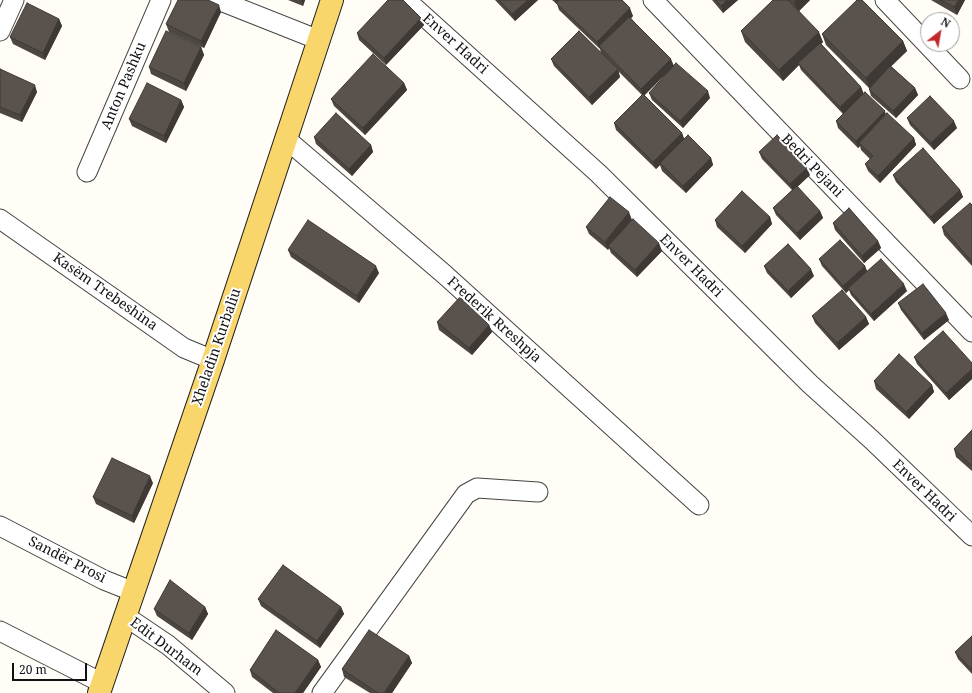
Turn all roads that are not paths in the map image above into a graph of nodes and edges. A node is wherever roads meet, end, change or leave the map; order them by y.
1 (14, 0) edge
2 (161, 0) edge
3 (218, 0) edge
4 (332, 0) edge
5 (406, 0) edge
6 (653, 0) edge
7 (885, 0) edge
8 (0, 31) edge
9 (319, 40) junction
10 (960, 79) dead end
11 (286, 140) junction
12 (87, 172) dead end
13 (0, 219) edge
14 (972, 332) edge
15 (213, 360) junction
16 (538, 492) dead end
17 (699, 505) dead end
18 (0, 526) edge
19 (972, 536) edge
20 (134, 592) junction
21 (125, 616) junction
22 (0, 631) edge
23 (100, 688) edge
24 (225, 693) edge
25 (322, 693) edge

1 - 8 street
2 - 12 street, Anton Pashku
3 - 9 street
4 - 9 main road, Xheladin Kurbaliu
5 - 19 street, Enver Hadri
6 - 14 street, Bedri Pejani
7 - 10 street
9 - 11 main road, Xheladin Kurbaliu
11 - 15 main road, Xheladin Kurbaliu
11 - 17 street, Frederik Rreshpja
13 - 15 street, Kasëm Trebeshina
15 - 20 main road, Xheladin Kurbaliu
16 - 25 street
18 - 20 street, Sandër Prosi
20 - 21 main road, Xheladin Kurbaliu
21 - 23 main road, Xheladin Kurbaliu
21 - 24 street, Edit Durham
22 - 23 street

